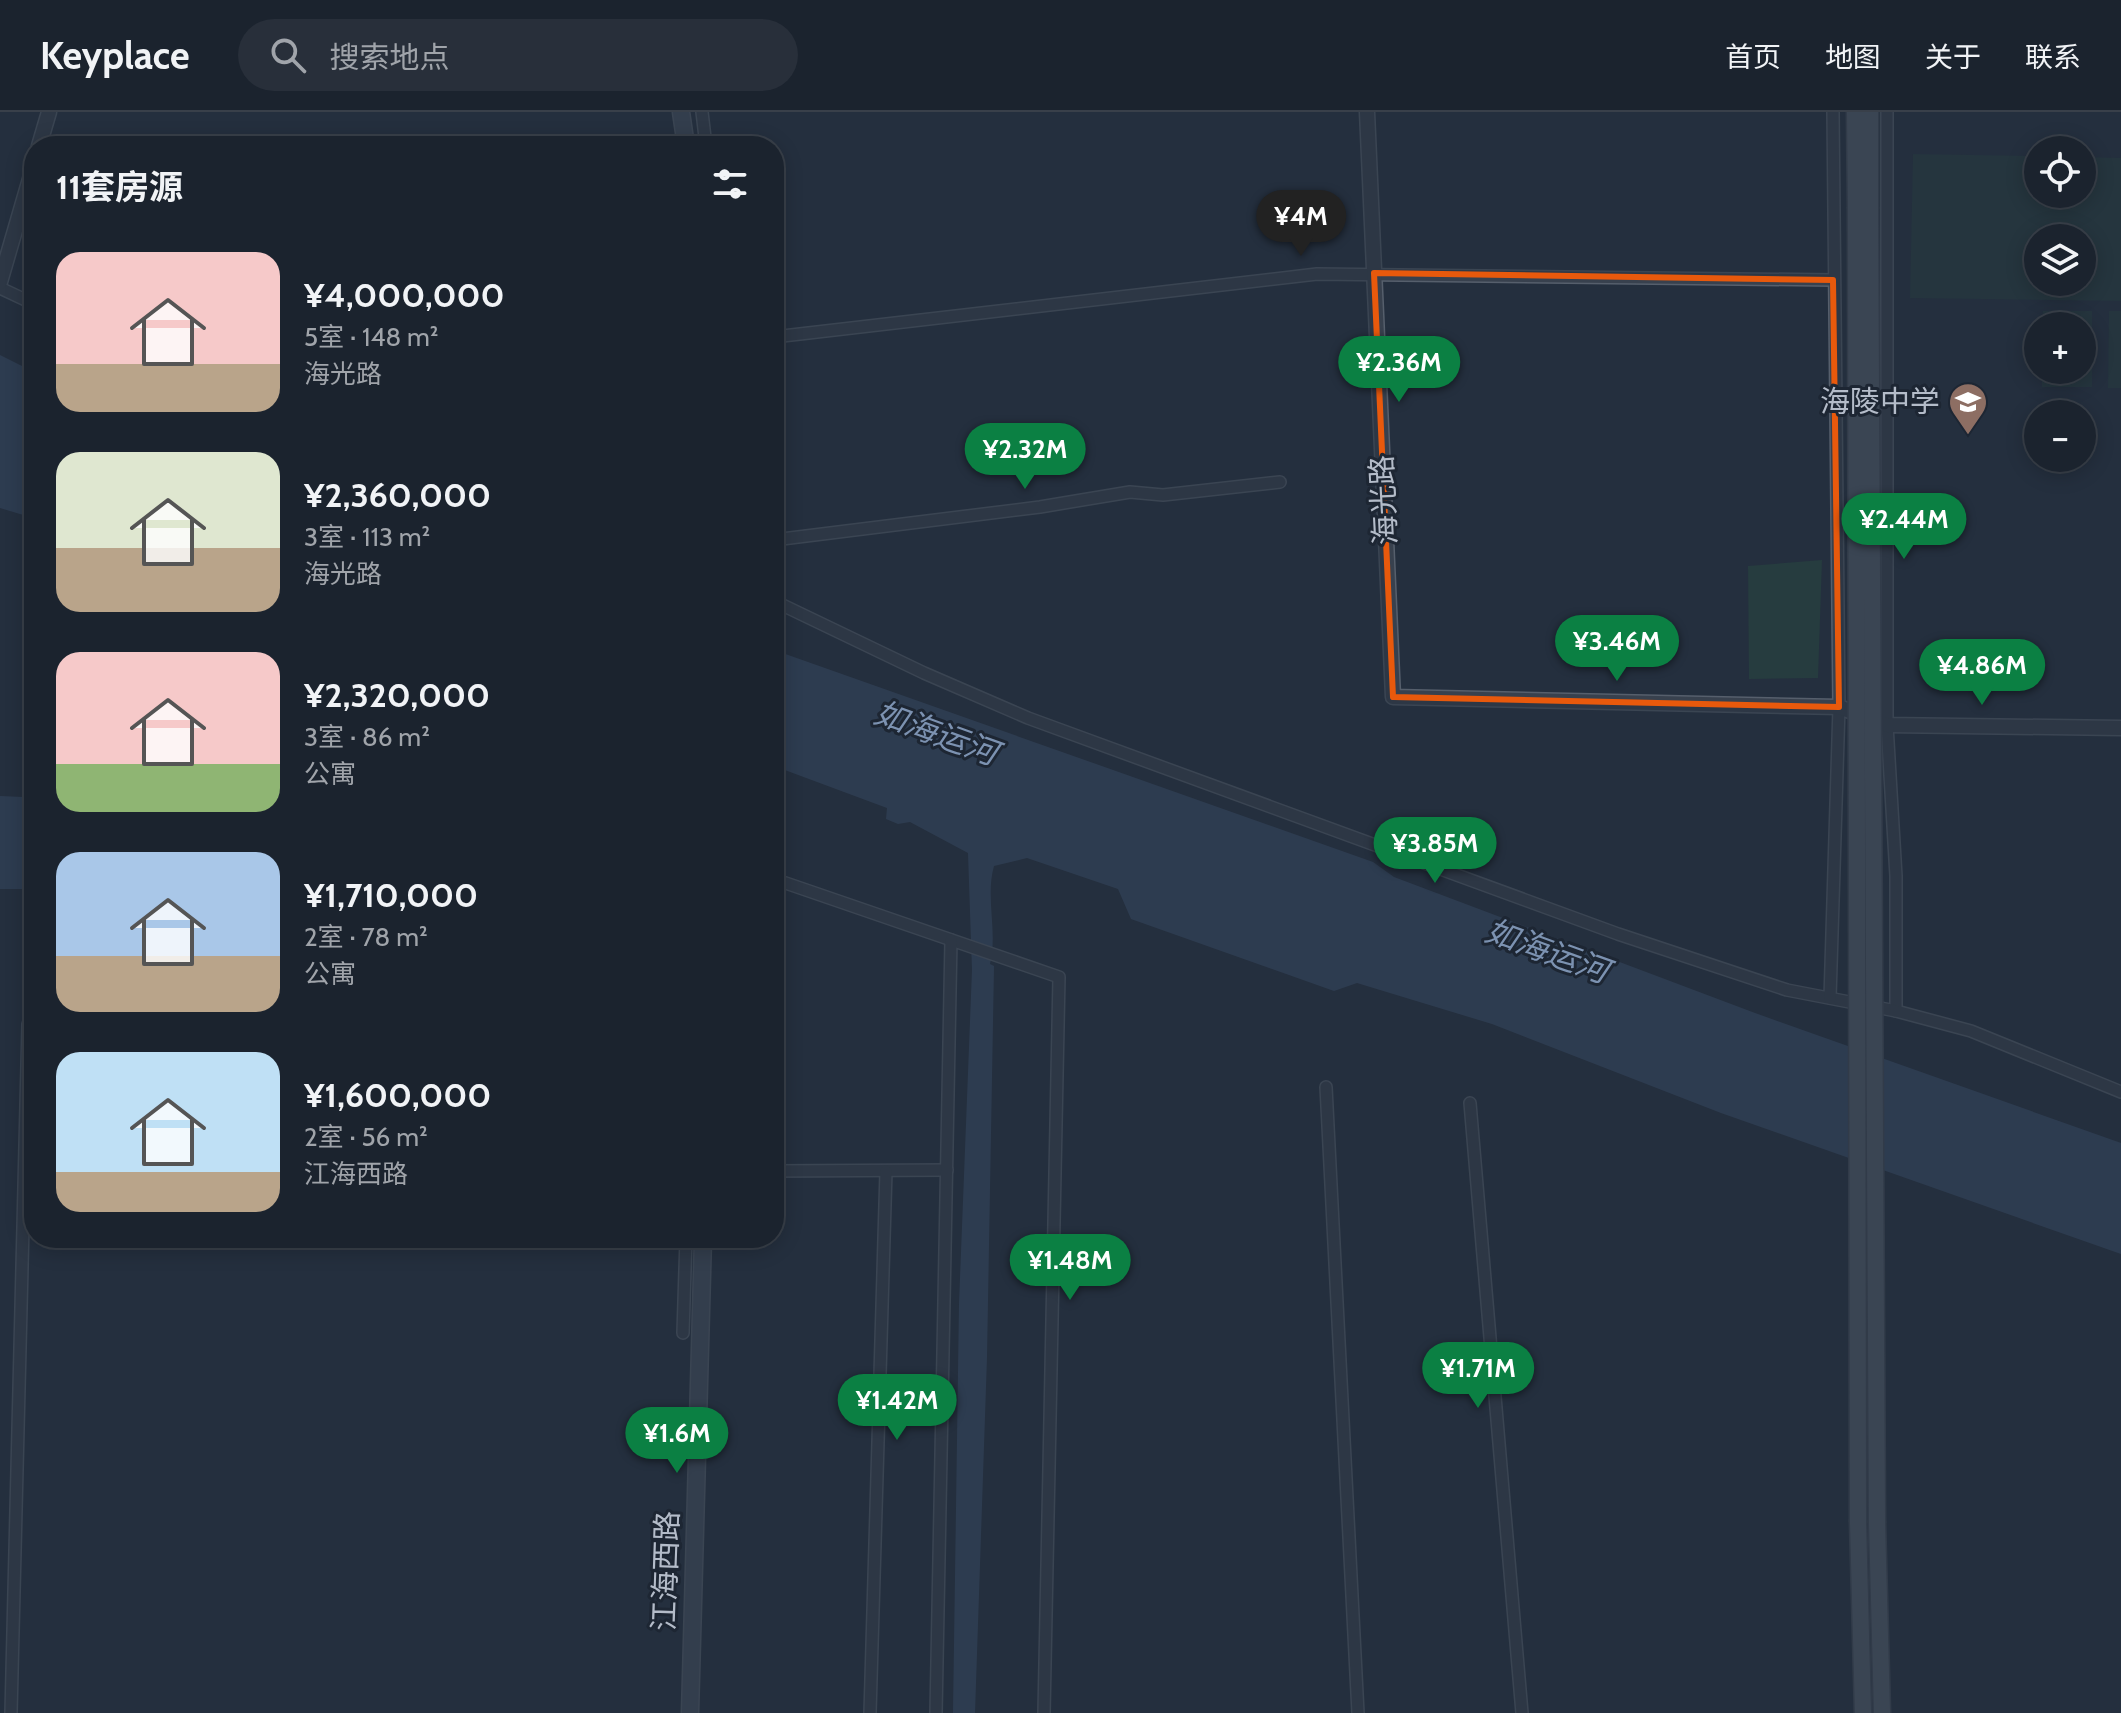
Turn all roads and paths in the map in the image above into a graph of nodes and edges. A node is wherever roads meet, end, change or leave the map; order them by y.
1 (49, 112) edge
2 (681, 112) edge
3 (702, 112) edge
4 (1367, 112) edge
5 (1833, 112) edge
6 (1855, 112) edge
7 (1870, 112) edge
8 (1887, 112) edge
9 (42, 136) edge
10 (685, 136) edge
11 (705, 136) edge
12 (24, 199) edge
13 (1863, 207) junction
14 (1374, 273) junction
15 (1833, 280) junction
16 (0, 282) edge
17 (0, 288) edge
18 (24, 299) edge
19 (784, 336) edge
20 (1280, 482) dead end
21 (784, 539) edge
22 (784, 606) edge
23 (1839, 707) junction
24 (1887, 725) junction
25 (2121, 728) edge
26 (784, 882) edge
27 (951, 940) junction
28 (1830, 998) junction
29 (1896, 1011) junction
30 (1326, 1087) dead end
31 (2121, 1092) edge
32 (1470, 1103) dead end
33 (947, 1170) junction
34 (784, 1171) edge
35 (886, 1171) junction
36 (24, 1186) edge
37 (686, 1248) edge
38 (703, 1248) edge
39 (683, 1333) dead end
40 (11, 1713) edge
41 (690, 1713) edge
42 (870, 1713) edge
43 (936, 1713) edge
44 (1044, 1713) edge
45 (1358, 1713) edge
46 (1522, 1713) edge
47 (1863, 1713) edge
48 (1882, 1713) edge

1 - 9 street
2 - 10 main road
3 - 11 street
4 - 14 street, 海光路
5 - 15 street
6 - 13 main road
7 - 13 main road
8 - 24 street
12 - 16 street
13 - 47 main road, bridge
13 - 48 main road, bridge
14 - 15 street
14 - 19 street
14 - 23 street, 海光路
15 - 23 street
17 - 18 street
20 - 21 street
22 - 28 street
23 - 24 street
23 - 28 street
24 - 25 street
24 - 29 street
26 - 27 street
27 - 33 street
27 - 44 street
28 - 29 street
29 - 31 street
30 - 45 street
32 - 46 street
33 - 35 street
33 - 43 street
34 - 35 street
35 - 42 street
36 - 40 street
37 - 39 street
38 - 41 main road, 江海西路

